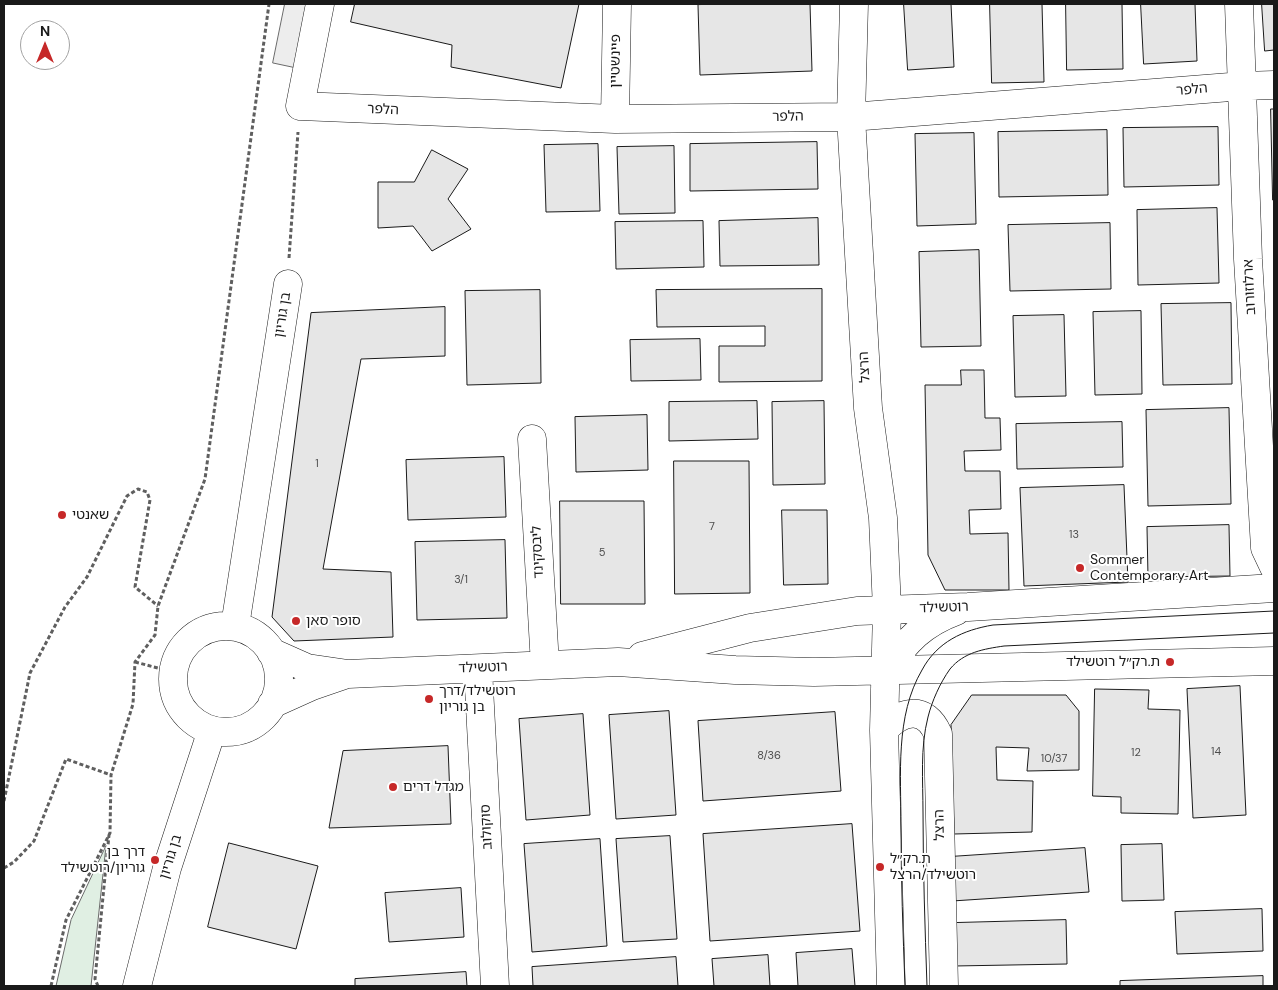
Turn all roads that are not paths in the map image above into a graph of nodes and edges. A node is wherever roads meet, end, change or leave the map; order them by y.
1 (320, 4) edge
2 (617, 4) edge
3 (854, 4) edge
4 (1239, 4) edge
5 (1274, 85) edge
6 (1243, 86) junction
7 (851, 117) junction
8 (614, 119) junction
9 (288, 284) road end
10 (532, 439) dead end
11 (1274, 567) edge
12 (1274, 588) edge
13 (968, 607) junction
14 (887, 609) junction
15 (234, 626) junction
16 (271, 652) junction
17 (618, 662) junction
18 (1274, 662) edge
19 (545, 665) junction
20 (478, 669) junction
21 (886, 670) junction
22 (348, 674) junction
23 (272, 704) junction
24 (212, 730) junction
25 (884, 730) junction
26 (137, 986) edge
27 (495, 986) edge
28 (891, 986) edge
29 (944, 986) edge

1 - 8 street, הלפר
2 - 8 street, פיינשטיין
3 - 7 street, הרצל
4 - 6 street, ארלוזורוב
5 - 6 street, הלפר
6 - 7 street, הלפר
6 - 11 street, ארלוזורוב
7 - 8 street, הלפר
7 - 14 street, הרצל
9 - 15 street, בן גוריון
10 - 19 street, ליבסקינד
12 - 13 street, רוטשילד
13 - 14 street, רוטשילד
13 - 21 street
14 - 17 street, רוטשילד
14 - 21 street, הרצל
15 - 16 street
15 - 24 street
16 - 22 street, רוטשילד
16 - 23 street
17 - 19 street, רוטשילד
17 - 21 street, רוטשילד
18 - 21 street, רוטשילד
19 - 20 street, רוטשילד
20 - 22 street, רוטשילד
20 - 27 street, סוקולוב
21 - 25 street, הרצל
22 - 23 street, רוטשילד
23 - 24 street
24 - 26 street, בן גוריון
25 - 28 street, הרצל
25 - 29 street, הרצל

